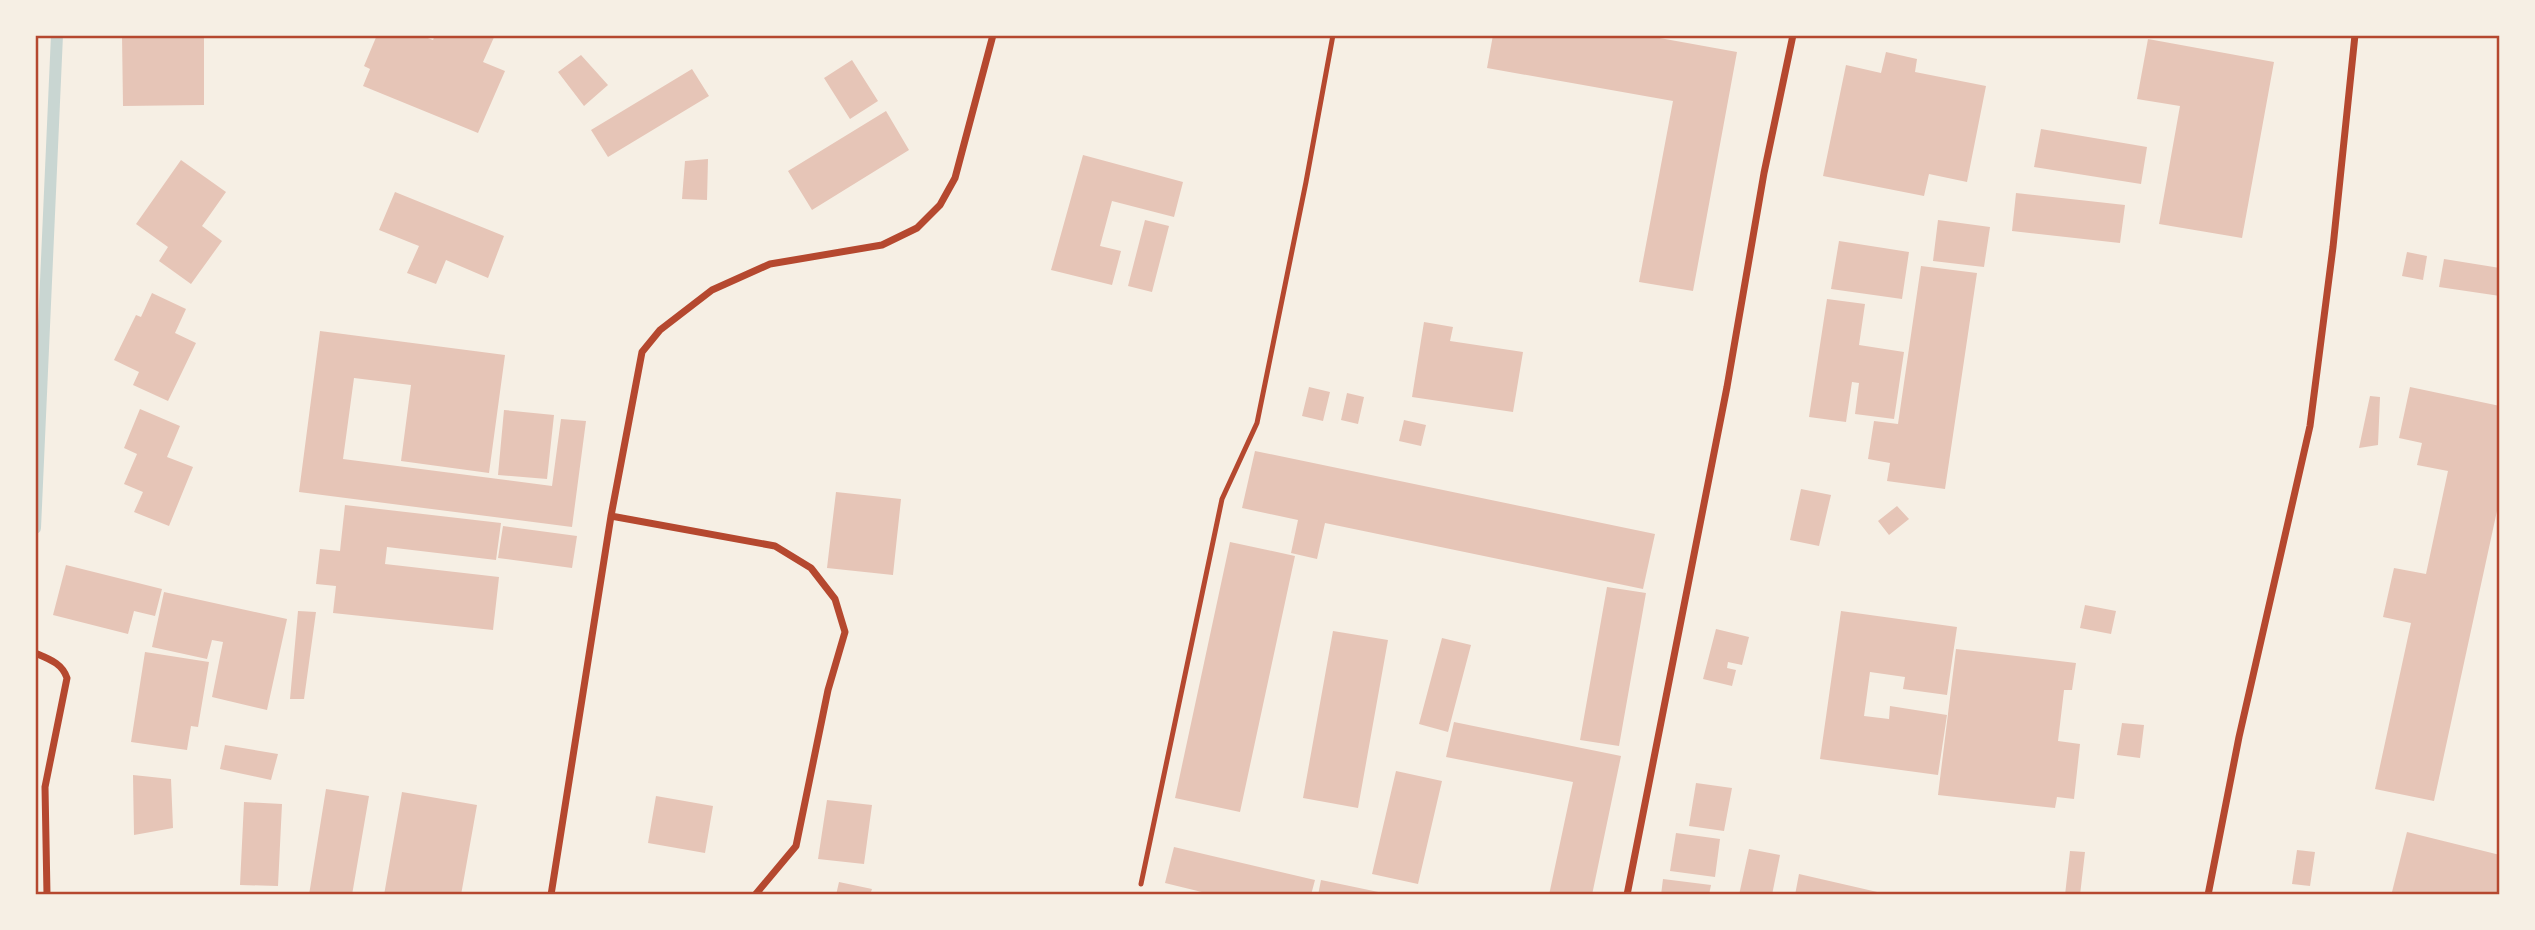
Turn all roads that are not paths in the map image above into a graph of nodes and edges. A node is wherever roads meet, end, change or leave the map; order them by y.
1 (993, 35) edge
2 (1333, 35) edge
3 (1793, 35) edge
4 (2355, 35) edge
5 (611, 516) junction
6 (35, 653) edge
7 (1141, 884) dead end
8 (47, 895) edge
9 (551, 895) edge
10 (755, 895) edge
11 (1628, 895) edge
12 (2208, 895) edge

1 - 5 street
2 - 7 lane
3 - 11 street
4 - 12 street
5 - 9 street
5 - 10 street
6 - 8 street

